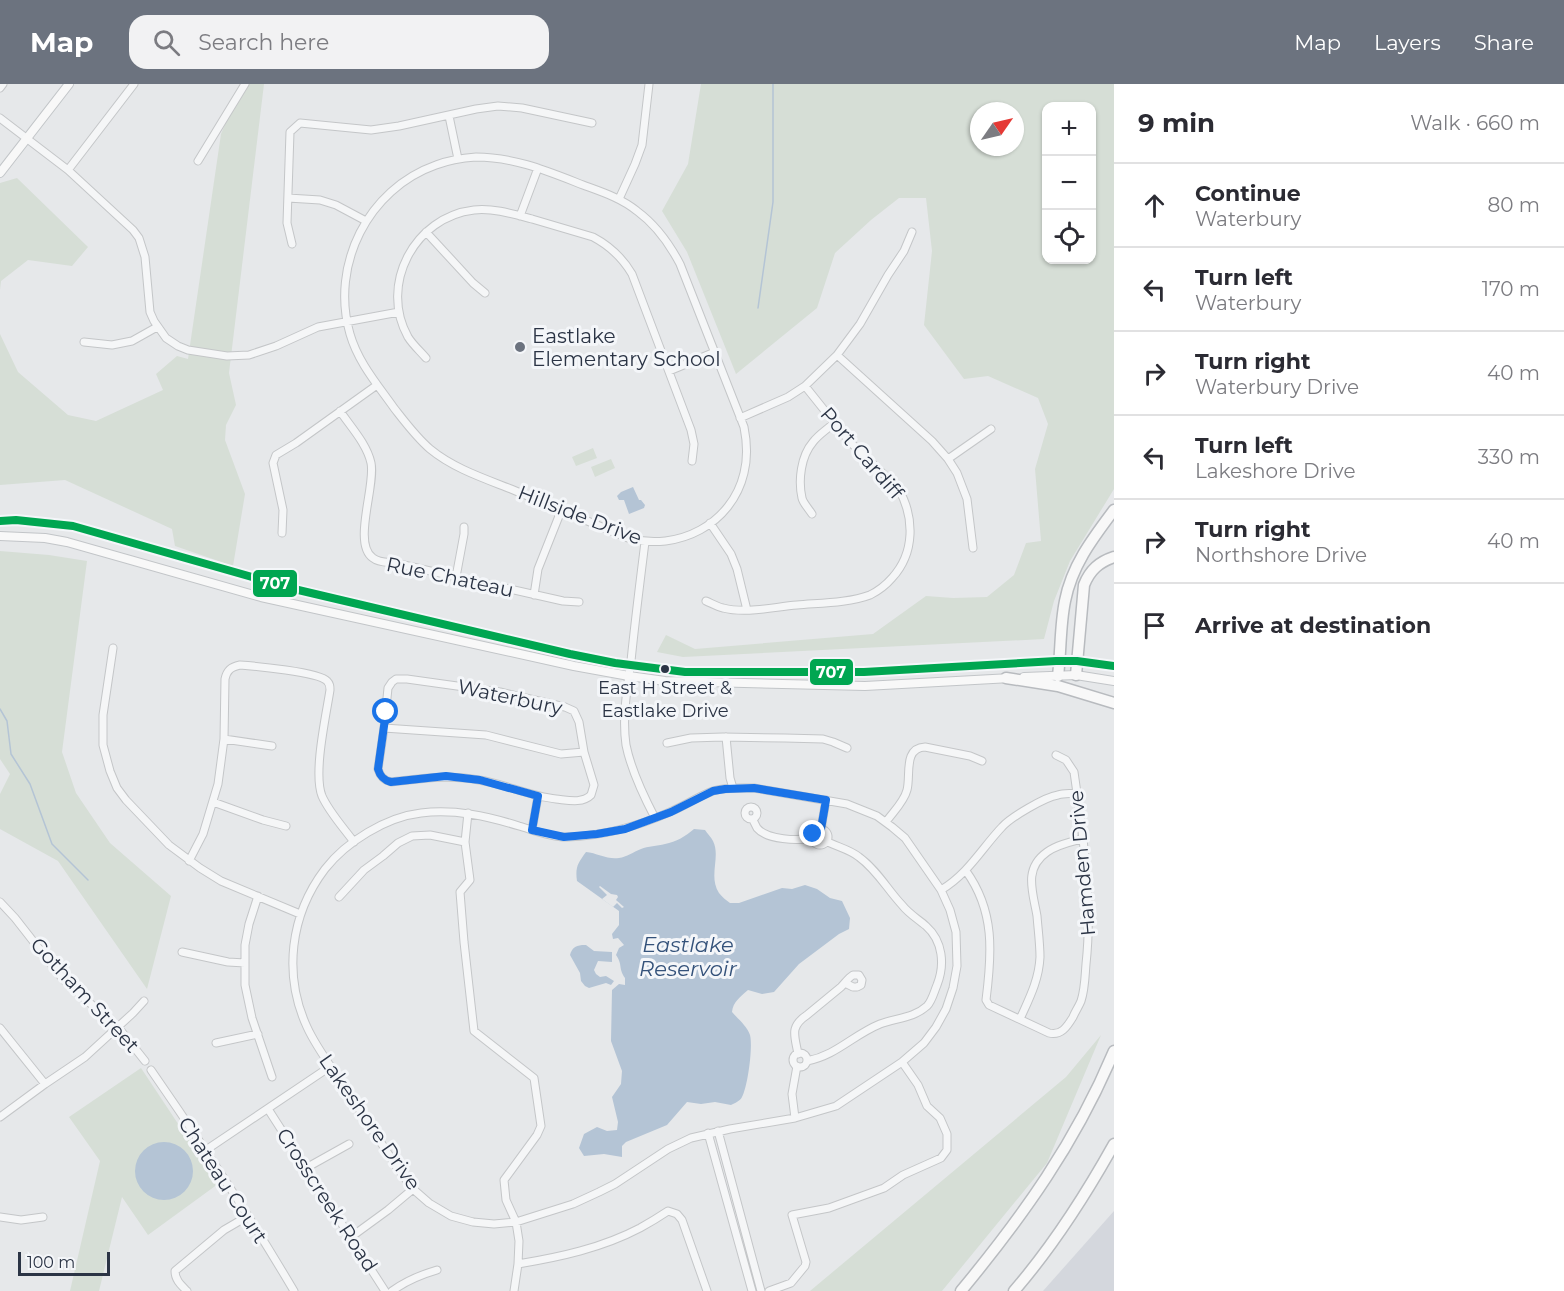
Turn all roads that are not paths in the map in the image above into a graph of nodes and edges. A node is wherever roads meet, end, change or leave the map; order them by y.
1 (3, 84) edge
2 (69, 84) edge
3 (134, 84) edge
4 (245, 84) edge
5 (649, 84) edge
6 (0, 88) edge
7 (449, 116) junction
8 (0, 118) edge
9 (592, 123) dead end
10 (27, 138) junction
11 (458, 159) junction
12 (198, 161) dead end
13 (538, 168) junction
14 (68, 170) junction
15 (0, 173) edge
16 (288, 198) junction
17 (619, 199) junction
18 (520, 216) junction
19 (366, 221) junction
20 (426, 232) junction
21 (912, 232) dead end
22 (292, 244) dead end
23 (485, 293) dead end
24 (399, 312) junction
25 (347, 322) junction
26 (157, 327) junction
27 (84, 342) dead end
28 (715, 352) junction
29 (837, 355) junction
30 (426, 358) dead end
31 (669, 370) junction
32 (377, 385) junction
33 (805, 386) junction
34 (340, 411) junction
35 (740, 418) junction
36 (835, 422) junction
37 (991, 429) dead end
38 (948, 459) junction
39 (692, 461) dead end
40 (1114, 510) edge
41 (561, 511) junction
42 (812, 514) dead end
43 (0, 520) edge
44 (710, 523) junction
45 (464, 527) dead end
46 (282, 533) dead end
47 (0, 536) edge
48 (645, 542) junction
49 (973, 548) dead end
50 (1114, 557) edge
51 (456, 577) junction
52 (534, 595) junction
53 (706, 601) dead end
54 (579, 602) dead end
55 (747, 610) junction
56 (113, 648) dead end
57 (1060, 661) junction
58 (1077, 661) junction
59 (630, 665) junction
60 (1114, 666) edge
61 (1076, 675) junction
62 (629, 676) junction
63 (1058, 676) junction
64 (1006, 678) junction
65 (1114, 681) edge
66 (1114, 703) edge
67 (384, 728) junction
68 (726, 737) junction
69 (224, 739) junction
70 (667, 743) dead end
71 (272, 746) dead end
72 (847, 748) dead end
73 (584, 752) junction
74 (1056, 755) dead end
75 (982, 761) dead end
76 (733, 788) junction
77 (1077, 794) junction
78 (538, 796) junction
79 (826, 800) junction
80 (213, 802) junction
81 (468, 813) junction
82 (655, 818) junction
83 (753, 820) dead end
84 (886, 822) junction
85 (286, 826) dead end
86 (821, 829) junction
87 (532, 830) junction
88 (812, 838) junction
89 (1082, 839) junction
90 (826, 841) junction
91 (354, 842) junction
92 (465, 842) junction
93 (189, 861) junction
94 (966, 871) junction
95 (941, 890) junction
96 (258, 896) junction
97 (339, 897) dead end
98 (0, 903) edge
99 (300, 914) junction
100 (182, 952) dead end
101 (245, 963) junction
102 (845, 983) dead end
103 (144, 1001) dead end
104 (1020, 1019) junction
105 (0, 1028) edge
106 (118, 1028) junction
107 (258, 1034) junction
108 (1114, 1039) edge
109 (216, 1043) dead end
110 (1114, 1052) edge
111 (798, 1054) junction
112 (145, 1061) dead end
113 (807, 1061) junction
114 (902, 1062) junction
115 (331, 1066) junction
116 (797, 1066) junction
117 (151, 1070) dead end
118 (272, 1077) dead end
119 (1102, 1079) junction
120 (45, 1084) junction
121 (268, 1109) junction
122 (0, 1117) edge
123 (795, 1118) junction
124 (718, 1131) junction
125 (708, 1133) junction
126 (349, 1144) dead end
127 (1114, 1144) edge
128 (206, 1150) junction
129 (306, 1168) junction
130 (413, 1189) junction
131 (43, 1216) dead end
132 (248, 1216) junction
133 (0, 1217) edge
134 (516, 1222) junction
135 (351, 1237) junction
136 (518, 1264) junction
137 (437, 1270) dead end
138 (187, 1291) edge
139 (294, 1291) edge
140 (385, 1291) edge
141 (392, 1291) edge
142 (514, 1291) edge
143 (707, 1291) edge
144 (752, 1291) edge
145 (761, 1291) edge
146 (769, 1291) edge
147 (961, 1291) edge
148 (1014, 1291) edge

1 - 6 street
2 - 10 main road
3 - 14 street
4 - 12 street
5 - 17 street
7 - 9 street
7 - 11 street
7 - 16 street
8 - 10 street
10 - 14 street
10 - 15 main road
11 - 13 street, Hillside Drive
11 - 19 street, Hillside Drive
13 - 17 street, Hillside Drive
13 - 18 street
14 - 26 street
16 - 19 street
16 - 22 street
17 - 28 street, Hillside Drive
18 - 20 street
18 - 31 street
19 - 25 street, Hillside Drive
20 - 23 street
20 - 24 street
21 - 29 street
24 - 25 street
24 - 30 street
25 - 26 street
25 - 32 street, Hillside Drive
26 - 27 street
28 - 31 street
28 - 35 street, Hillside Drive
29 - 33 street
29 - 38 street
31 - 39 street
32 - 34 street
32 - 41 street, Hillside Drive
33 - 35 street
33 - 36 street, Port Cardiff
34 - 46 street
34 - 51 street, Rue Chateau
35 - 44 street, Hillside Drive
36 - 42 street
36 - 55 street, Port Cardiff
37 - 38 street
38 - 49 street
40 - 57 highway
41 - 48 street, Hillside Drive
41 - 52 street
43 - 59 main road
44 - 48 street, Hillside Drive
44 - 55 street
45 - 51 street
47 - 62 main road
48 - 59 street
50 - 58 highway
51 - 52 street, Rue Chateau
52 - 54 street, Rue Chateau
53 - 55 street, Port Cardiff
56 - 93 street
57 - 58 main road
57 - 59 main road
57 - 63 highway
58 - 60 main road
58 - 61 highway
59 - 62 street
61 - 63 main road
61 - 65 main road
62 - 64 main road
62 - 82 street
63 - 64 main road
64 - 66 highway
67 - 73 street
67 - 73 street, Waterbury
67 - 78 street, Waterbury
68 - 70 street
68 - 72 street
68 - 76 street
69 - 71 street
69 - 80 street
69 - 91 street
73 - 78 street, Waterbury
74 - 77 street, Hamden Drive
75 - 84 street
76 - 79 street, Lakeshore Drive
76 - 82 street, Lakeshore Drive
77 - 89 street, Hamden Drive
77 - 94 street
78 - 87 street
79 - 84 street, Lakeshore Drive
79 - 86 street
80 - 85 street
80 - 93 street
81 - 87 street, Lakeshore Drive
81 - 91 street, Lakeshore Drive
81 - 92 street
82 - 87 street, Lakeshore Drive
83 - 88 street
84 - 95 street, Lakeshore Drive
86 - 88 street
86 - 90 street
88 - 90 street
89 - 104 street
89 - 104 street, Hamden Drive
90 - 113 street
91 - 99 street, Lakeshore Drive
92 - 97 street
92 - 134 street
93 - 96 street
94 - 95 street
94 - 104 street
95 - 114 street, Lakeshore Drive
96 - 99 street
96 - 101 street
98 - 106 street, Gotham Street
99 - 115 street, Lakeshore Drive
100 - 101 street
101 - 107 street
102 - 111 street
103 - 106 street
105 - 120 street
106 - 112 street, Gotham Street
106 - 120 street
107 - 109 street
107 - 118 street
108 - 119 highway
110 - 119 highway
111 - 113 street
111 - 116 street
113 - 116 street
114 - 123 street, Lakeshore Drive
114 - 146 street
115 - 121 street
115 - 130 street, Lakeshore Drive
116 - 123 street
117 - 128 street, Chateau Court
119 - 147 highway
120 - 122 street
121 - 128 street
121 - 129 street, Crosscreek Road
123 - 124 street, Lakeshore Drive
124 - 125 street, Lakeshore Drive
124 - 145 street
125 - 134 street, Lakeshore Drive
125 - 144 street
126 - 129 street
127 - 148 highway
128 - 132 street, Chateau Court
129 - 135 street, Crosscreek Road
130 - 134 street, Lakeshore Drive
130 - 135 street
131 - 133 street
132 - 138 street
132 - 139 street, Chateau Court
134 - 136 street
135 - 140 street, Crosscreek Road
136 - 142 street
136 - 143 street
137 - 141 street

